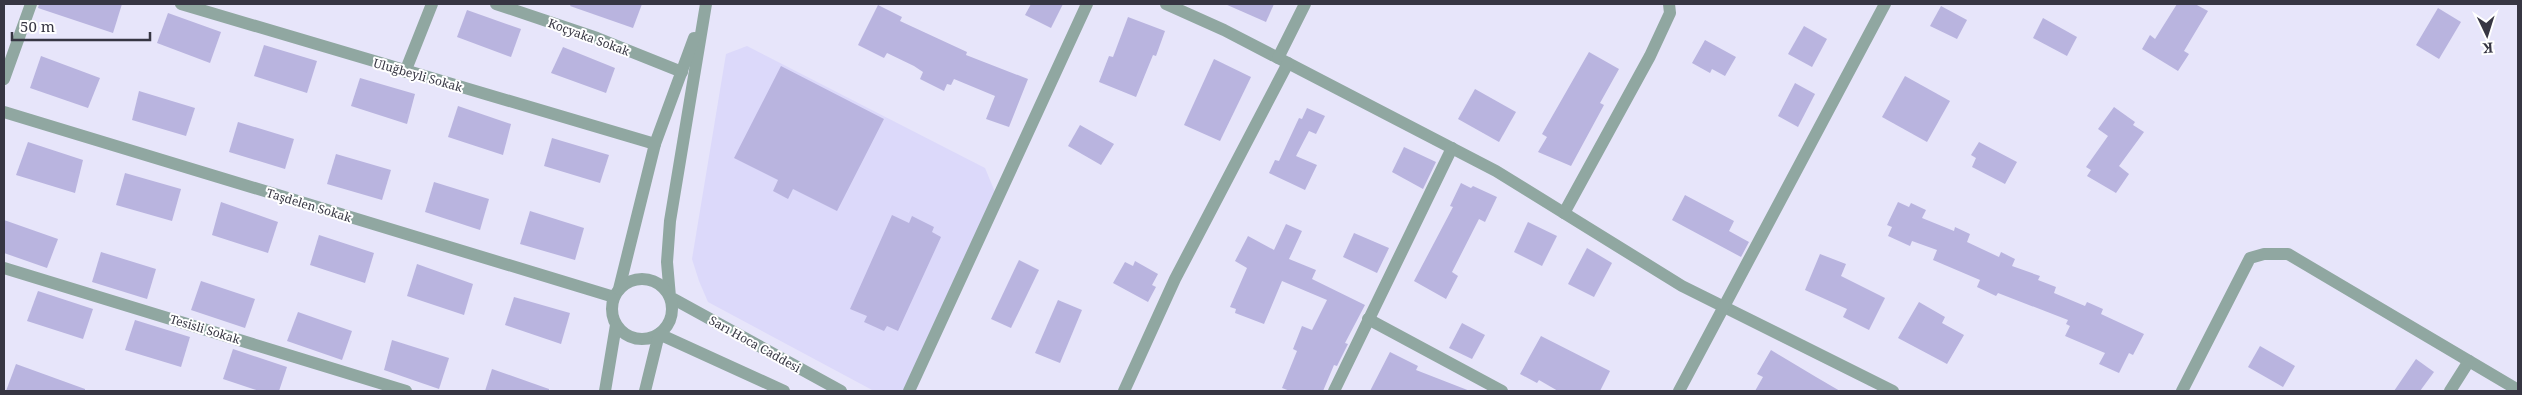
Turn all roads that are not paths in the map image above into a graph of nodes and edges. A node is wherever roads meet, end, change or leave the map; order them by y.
1 (31, 4) edge
2 (181, 4) edge
3 (432, 4) edge
4 (496, 4) edge
5 (1087, 4) edge
6 (1166, 4) edge
7 (1305, 4) edge
8 (1669, 4) edge
9 (1886, 4) edge
10 (705, 7) edge
11 (1283, 61) junction
12 (405, 72) junction
13 (682, 72) junction
14 (4, 79) edge
15 (4, 112) edge
16 (655, 144) junction
17 (1452, 148) junction
18 (1564, 213) junction
19 (4, 268) edge
20 (617, 293) junction
21 (670, 297) junction
22 (1724, 307) junction
23 (1368, 319) junction
24 (616, 325) junction
25 (659, 334) junction
26 (2469, 361) junction
27 (2518, 390) edge
28 (406, 391) edge
29 (605, 391) edge
30 (645, 391) edge
31 (784, 391) edge
32 (841, 391) edge
33 (909, 391) edge
34 (1124, 391) edge
35 (1334, 391) edge
36 (1502, 391) edge
37 (1679, 391) edge
38 (1893, 391) edge
39 (2182, 391) edge
40 (2450, 391) edge

1 - 14 street
2 - 12 street, Uluğbeyli Sokak
3 - 12 street
4 - 13 street, Koçyaka Sokak
5 - 33 street
6 - 11 street
7 - 11 street
8 - 18 street
9 - 22 street
10 - 13 street
10 - 21 street
11 - 17 street
11 - 34 street
12 - 16 street, Uluğbeyli Sokak
13 - 16 street
15 - 20 street, Taşdelen Sokak
16 - 20 street
17 - 18 street
17 - 23 street
18 - 22 street
19 - 28 street, Tesisli Sokak
20 - 21 street
20 - 24 street
21 - 25 street
21 - 32 street, Sarı Hoca Caddesi
22 - 37 street
22 - 38 street
23 - 35 street
23 - 36 street
24 - 25 street
24 - 29 street
25 - 30 street
25 - 31 street
26 - 27 street
26 - 39 street
26 - 40 street

